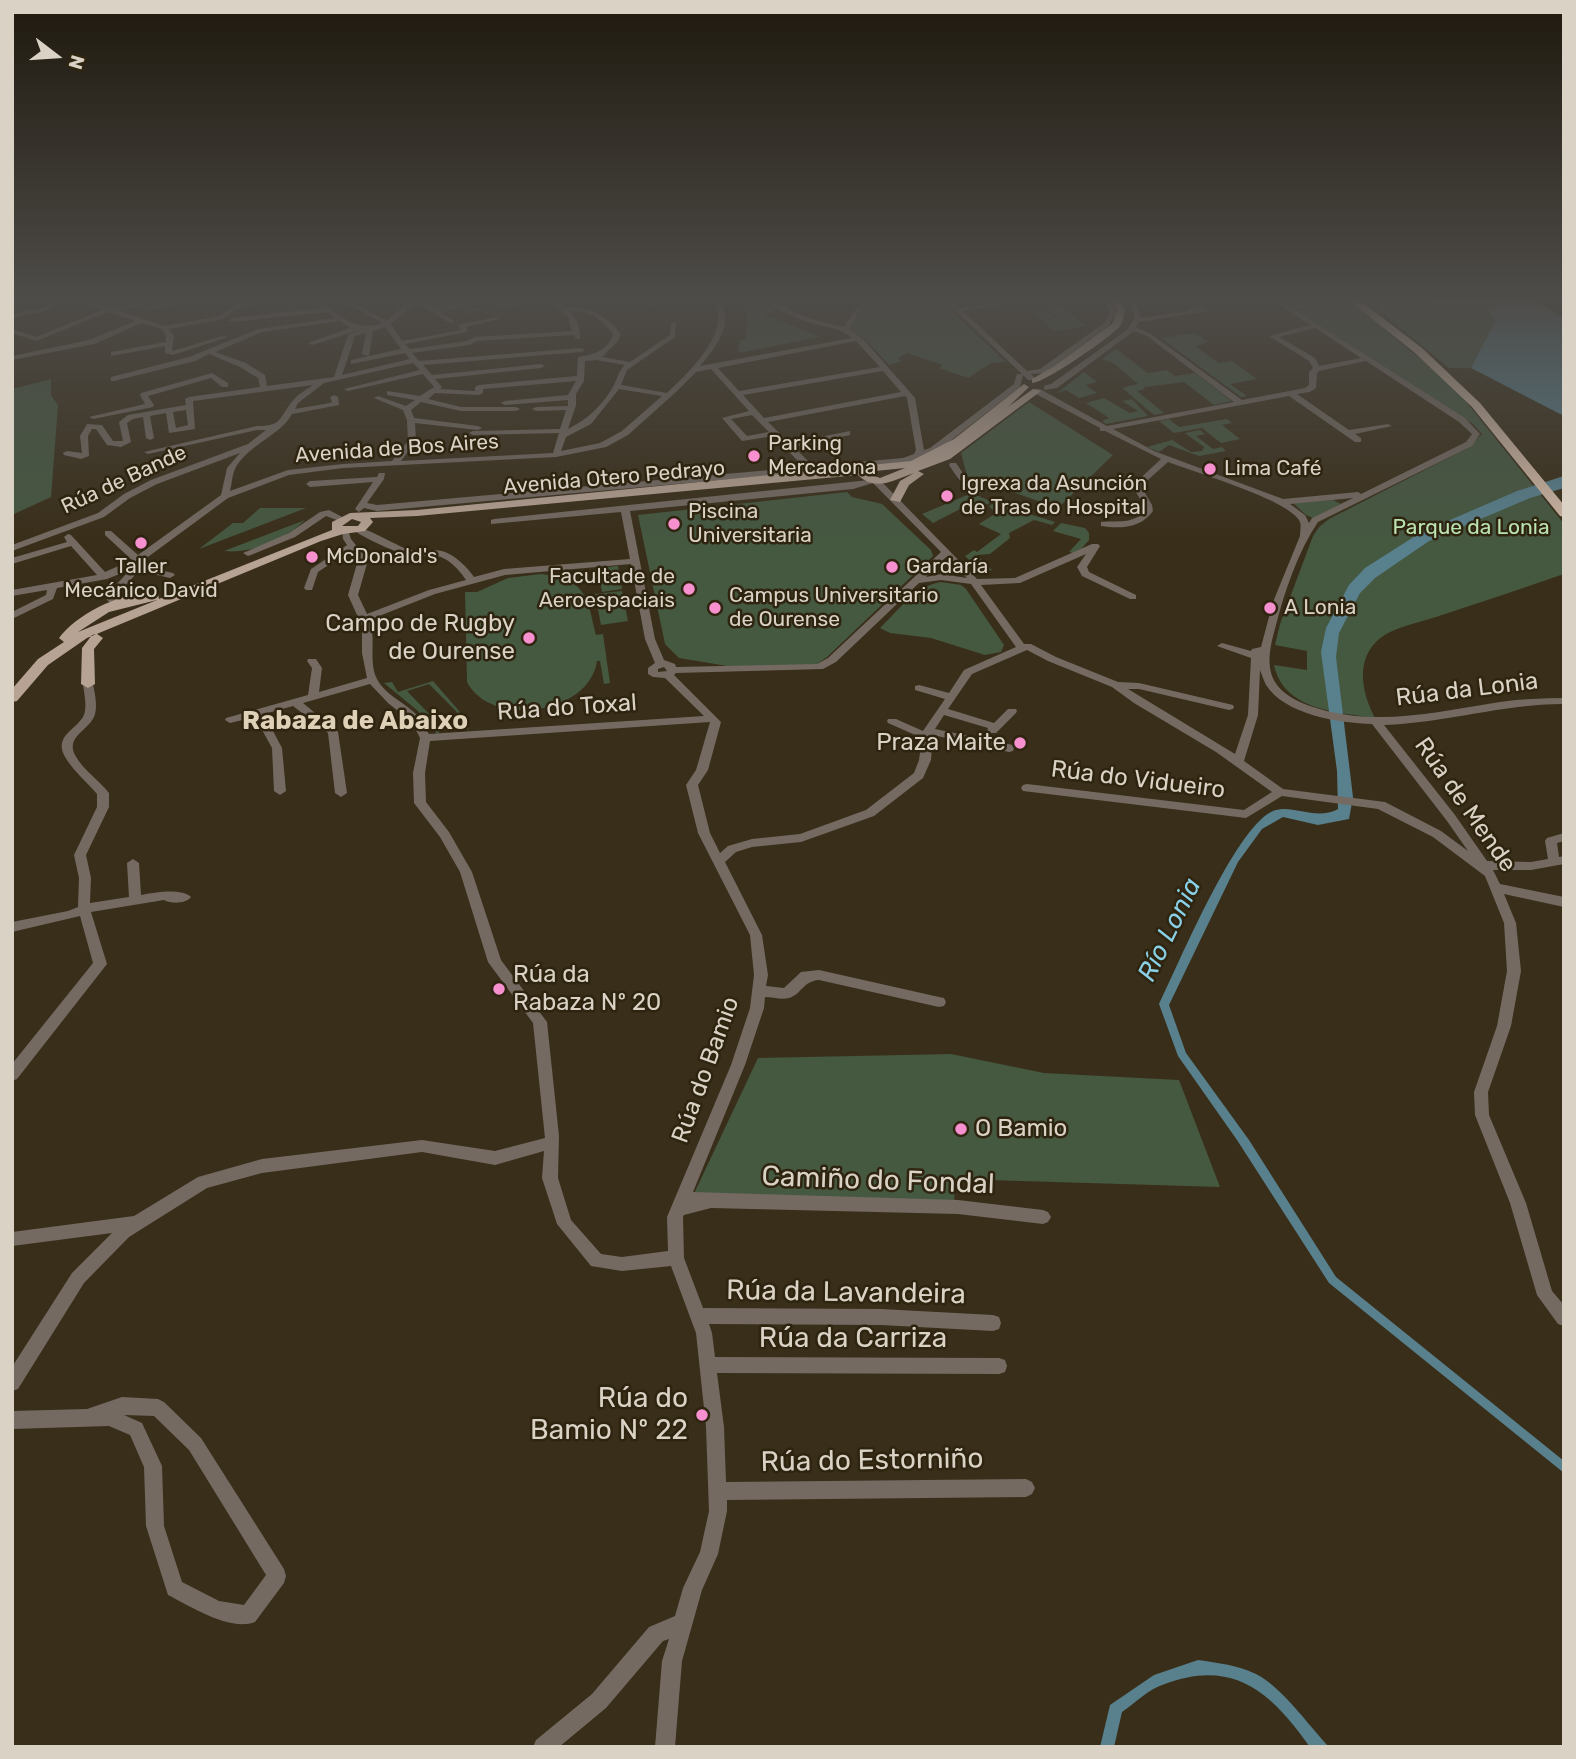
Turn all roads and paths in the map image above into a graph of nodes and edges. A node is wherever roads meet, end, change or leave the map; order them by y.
1 (181, 381) edge
2 (193, 381) edge
3 (220, 381) edge
4 (263, 381) edge
5 (318, 381) edge
6 (328, 381) edge
7 (391, 381) edge
8 (434, 381) edge
9 (579, 381) joint
10 (619, 381) edge
11 (682, 381) edge
12 (726, 381) edge
13 (813, 381) edge
14 (895, 381) edge
15 (1029, 381) edge
16 (1038, 381) edge
17 (1043, 381) edge
18 (1044, 381) edge
19 (1061, 381) edge
20 (1211, 381) edge
21 (1312, 381) edge
22 (1401, 381) edge
23 (1451, 381) edge
24 (184, 384) junction
25 (225, 385) dead end
26 (617, 386) junction
27 (1035, 387) junction
28 (264, 388) junction
29 (348, 389) dead end
30 (436, 391) junction
31 (390, 393) dead end
32 (737, 394) junction
33 (1292, 394) junction
34 (667, 395) junction
35 (909, 396) junction
36 (196, 397) junction
37 (334, 397) dead end
38 (571, 397) junction
39 (378, 398) dead end
40 (423, 400) junction
41 (489, 403) dead end
42 (1241, 403) junction
43 (190, 407) junction
44 (571, 408) junction
45 (408, 409) junction
46 (169, 410) junction
47 (290, 412) junction
48 (754, 412) junction
49 (146, 414) junction
50 (93, 417) dead end
51 (516, 419) dead end
52 (411, 420) junction
53 (762, 421) junction
54 (1388, 426) dead end
55 (275, 428) junction
56 (1103, 429) junction
57 (513, 433) junction
58 (775, 433) junction
59 (847, 433) dead end
60 (1348, 433) junction
61 (562, 434) junction
62 (150, 438) dead end
63 (1358, 440) dead end
64 (251, 446) junction
65 (789, 446) junction
66 (954, 451) junction
67 (148, 452) dead end
68 (67, 453) dead end
69 (555, 455) junction
70 (1167, 459) junction
71 (904, 460) junction
72 (916, 463) junction
73 (389, 464) junction
74 (953, 465) junction
75 (810, 468) junction
76 (936, 468) junction
77 (840, 473) junction
78 (885, 473) junction
79 (141, 476) dead end
80 (870, 478) junction
81 (380, 479) junction
82 (154, 482) junction
83 (310, 484) dead end
84 (853, 486) junction
85 (978, 491) dead end
86 (1368, 492) junction
87 (225, 496) junction
88 (893, 497) junction
89 (1333, 499) junction
90 (1282, 502) junction
91 (422, 504) junction
92 (1345, 506) junction
93 (625, 509) junction
94 (1564, 513) edge
95 (380, 515) junction
96 (494, 522) dead end
97 (1104, 524) dead end
98 (352, 526) junction
99 (108, 533) dead end
100 (65, 534) dead end
101 (1304, 536) junction
102 (73, 542) junction
103 (12, 548) edge
104 (947, 552) junction
105 (248, 553) dead end
106 (12, 561) edge
107 (635, 561) junction
108 (134, 563) junction
109 (170, 575) dead end
110 (104, 577) junction
111 (472, 581) junction
112 (916, 581) junction
113 (975, 582) junction
114 (53, 586) junction
115 (309, 588) dead end
116 (12, 593) edge
117 (1133, 597) dead end
118 (162, 598) junction
119 (131, 607) junction
120 (12, 616) edge
121 (363, 619) junction
122 (91, 628) junction
123 (66, 644) junction
124 (1222, 646) dead end
125 (1021, 647) junction
126 (1261, 653) junction
127 (37, 661) junction
128 (312, 661) dead end
129 (671, 673) junction
130 (12, 680) edge
131 (372, 680) junction
132 (88, 684) junction
133 (1116, 685) junction
134 (919, 688) dead end
135 (951, 697) junction
136 (12, 698) edge
137 (313, 698) junction
138 (1564, 701) edge
139 (296, 703) junction
140 (1229, 707) dead end
141 (942, 710) junction
142 (1012, 711) dead end
143 (258, 713) junction
144 (1321, 713) joint
145 (712, 719) junction
146 (230, 720) dead end
147 (892, 720) dead end
148 (1375, 721) junction
149 (996, 727) junction
150 (928, 734) junction
151 (425, 738) junction
152 (983, 740) junction
153 (1009, 748) dead end
154 (1238, 762) junction
155 (1027, 788) dead end
156 (280, 791) dead end
157 (1283, 792) junction
158 (341, 793) dead end
159 (1564, 837) edge
160 (718, 861) junction
161 (1559, 861) edge
162 (133, 863) dead end
163 (1489, 876) junction
164 (185, 897) dead end
165 (135, 900) junction
166 (1564, 902) edge
167 (84, 909) junction
168 (12, 928) edge
169 (759, 991) junction
170 (939, 1002) dead end
171 (12, 1075) edge
172 (552, 1142) junction
173 (680, 1203) junction
174 (1043, 1217) dead end
175 (138, 1222) junction
176 (12, 1239) edge
177 (676, 1258) junction
178 (697, 1316) junction
179 (1564, 1318) edge
180 (993, 1323) dead end
181 (707, 1365) junction
182 (999, 1366) dead end
183 (12, 1383) edge
184 (87, 1418) junction
185 (12, 1420) edge
186 (1026, 1488) dead end
187 (718, 1491) junction
188 (683, 1623) junction
189 (542, 1747) edge
190 (665, 1747) edge

1 - 24 street
2 - 24 street
3 - 25 street
4 - 28 street
5 - 28 street
6 - 47 street
7 - 29 street
8 - 30 street
9 - 30 street
9 - 38 street
10 - 26 street
11 - 34 street, Avenida de Bos Aires
12 - 32 street
13 - 32 street
14 - 35 street
15 - 27 street
16 - 27 street
17 - 27 main road
18 - 27 main road
19 - 27 street
20 - 42 street
21 - 33 street
22 - 86 street
23 - 94 highway
24 - 36 street
24 - 50 street
26 - 34 street
26 - 61 street
27 - 56 street
27 - 66 main road
27 - 72 street
27 - 78 main road
28 - 36 street
30 - 40 street
31 - 40 street
32 - 48 street
33 - 42 street
33 - 60 street
34 - 69 street, Avenida de Bos Aires
35 - 53 street
35 - 72 street
36 - 43 street
37 - 47 street
38 - 41 street
38 - 44 street
39 - 45 street
40 - 44 street
40 - 45 street
42 - 56 street
43 - 46 street
43 - 46 street
44 - 61 street
45 - 52 street
46 - 49 street
47 - 55 street
48 - 53 street
48 - 58 street
49 - 62 street
49 - 68 street
51 - 57 street
52 - 57 street
52 - 73 street
53 - 58 street
54 - 60 street
55 - 64 street
55 - 67 street
56 - 70 street
57 - 61 street
58 - 65 street
59 - 65 street
60 - 63 street
61 - 69 street
64 - 82 street, Rúa de Bande
64 - 87 street
65 - 75 street
66 - 72 main road
66 - 74 main road
69 - 73 street, Avenida de Bos Aires
70 - 90 street
70 - 97 street
71 - 72 street
71 - 75 street, Avenida Otero Pedrayo
71 - 78 street
72 - 76 main road
72 - 78 main road
73 - 81 street
73 - 87 street, Avenida de Bos Aires
74 - 76 main road
74 - 85 street
75 - 77 street, Avenida Otero Pedrayo
75 - 91 street, Avenida Otero Pedrayo
76 - 88 main road
77 - 80 main road, Avenida Otero Pedrayo
77 - 95 main road, Avenida Otero Pedrayo
78 - 80 main road
78 - 80 main road
78 - 88 street
79 - 82 street
80 - 84 street
80 - 88 street
80 - 98 main road, Avenida Otero Pedrayo
81 - 83 street
81 - 98 street
82 - 103 street, Rúa de Bande
84 - 88 street
84 - 93 street
86 - 89 street
86 - 92 street
87 - 108 street, Avenida de Bos Aires
88 - 104 street
89 - 90 street
89 - 92 street
90 - 101 street
91 - 95 street, Avenida Otero Pedrayo
91 - 98 street, Avenida Otero Pedrayo
92 - 101 street
93 - 96 street
93 - 107 street
95 - 98 main road, Avenida Otero Pedrayo
98 - 105 street, Avenida Otero Pedrayo
98 - 111 street
98 - 115 street
98 - 118 main road, Avenida Otero Pedrayo
98 - 121 street
99 - 108 street
100 - 102 street
101 - 126 street
102 - 106 street
102 - 110 street
104 - 112 street
104 - 113 street
107 - 111 street
107 - 129 street
108 - 109 street
108 - 110 street, Avenida de Bos Aires
108 - 119 street
110 - 114 street, Avenida de Bos Aires
111 - 121 street
112 - 113 street
112 - 129 street
113 - 117 street
113 - 125 street
114 - 116 street, Avenida de Bos Aires
114 - 120 street
118 - 119 main road
118 - 119 main road
119 - 122 main road
119 - 122 main road
119 - 122 main road
121 - 131 street
122 - 123 main road
122 - 132 main road
123 - 127 main road
123 - 132 main road
124 - 126 street
125 - 133 street
125 - 135 street
126 - 144 street
126 - 154 street
127 - 130 main road
127 - 136 main road
128 - 137 street
129 - 145 street
131 - 137 street
131 - 151 street
132 - 167 street
133 - 140 street
133 - 154 street
134 - 135 street
135 - 141 street
137 - 139 street
138 - 148 street, Rúa da Lonia
139 - 143 street
139 - 158 street
141 - 149 street
141 - 150 street
142 - 149 street
143 - 146 street
143 - 156 street
144 - 148 street
145 - 151 street, Rúa do Toxal
145 - 160 street, Rúa do Bamio
147 - 150 street
148 - 163 street, Rúa de Mende
149 - 152 street
150 - 152 street
150 - 160 street
151 - 172 street
152 - 153 street
154 - 157 street
155 - 157 street, Rúa do Vidueiro
157 - 163 street
159 - 161 street
160 - 169 street, Rúa do Bamio
161 - 163 street
162 - 165 street
163 - 166 street
163 - 179 street, Rúa de Mende
164 - 165 street
165 - 167 street
167 - 168 street
167 - 171 street
169 - 170 street
169 - 173 street, Rúa do Bamio
172 - 175 street
172 - 177 street
173 - 174 street, Camiño do Fondal
173 - 177 street, Rúa do Bamio
175 - 176 street
175 - 183 street
177 - 178 street, Rúa do Bamio
178 - 180 street, Rúa da Lavandeira
178 - 181 street, Rúa do Bamio
181 - 182 street, Rúa da Carriza
181 - 187 street, Rúa do Bamio
184 - 184 street
184 - 185 street
186 - 187 street, Rúa do Estorniño
187 - 188 street, Rúa do Bamio
188 - 189 street
188 - 190 street, Rúa do Bamio

